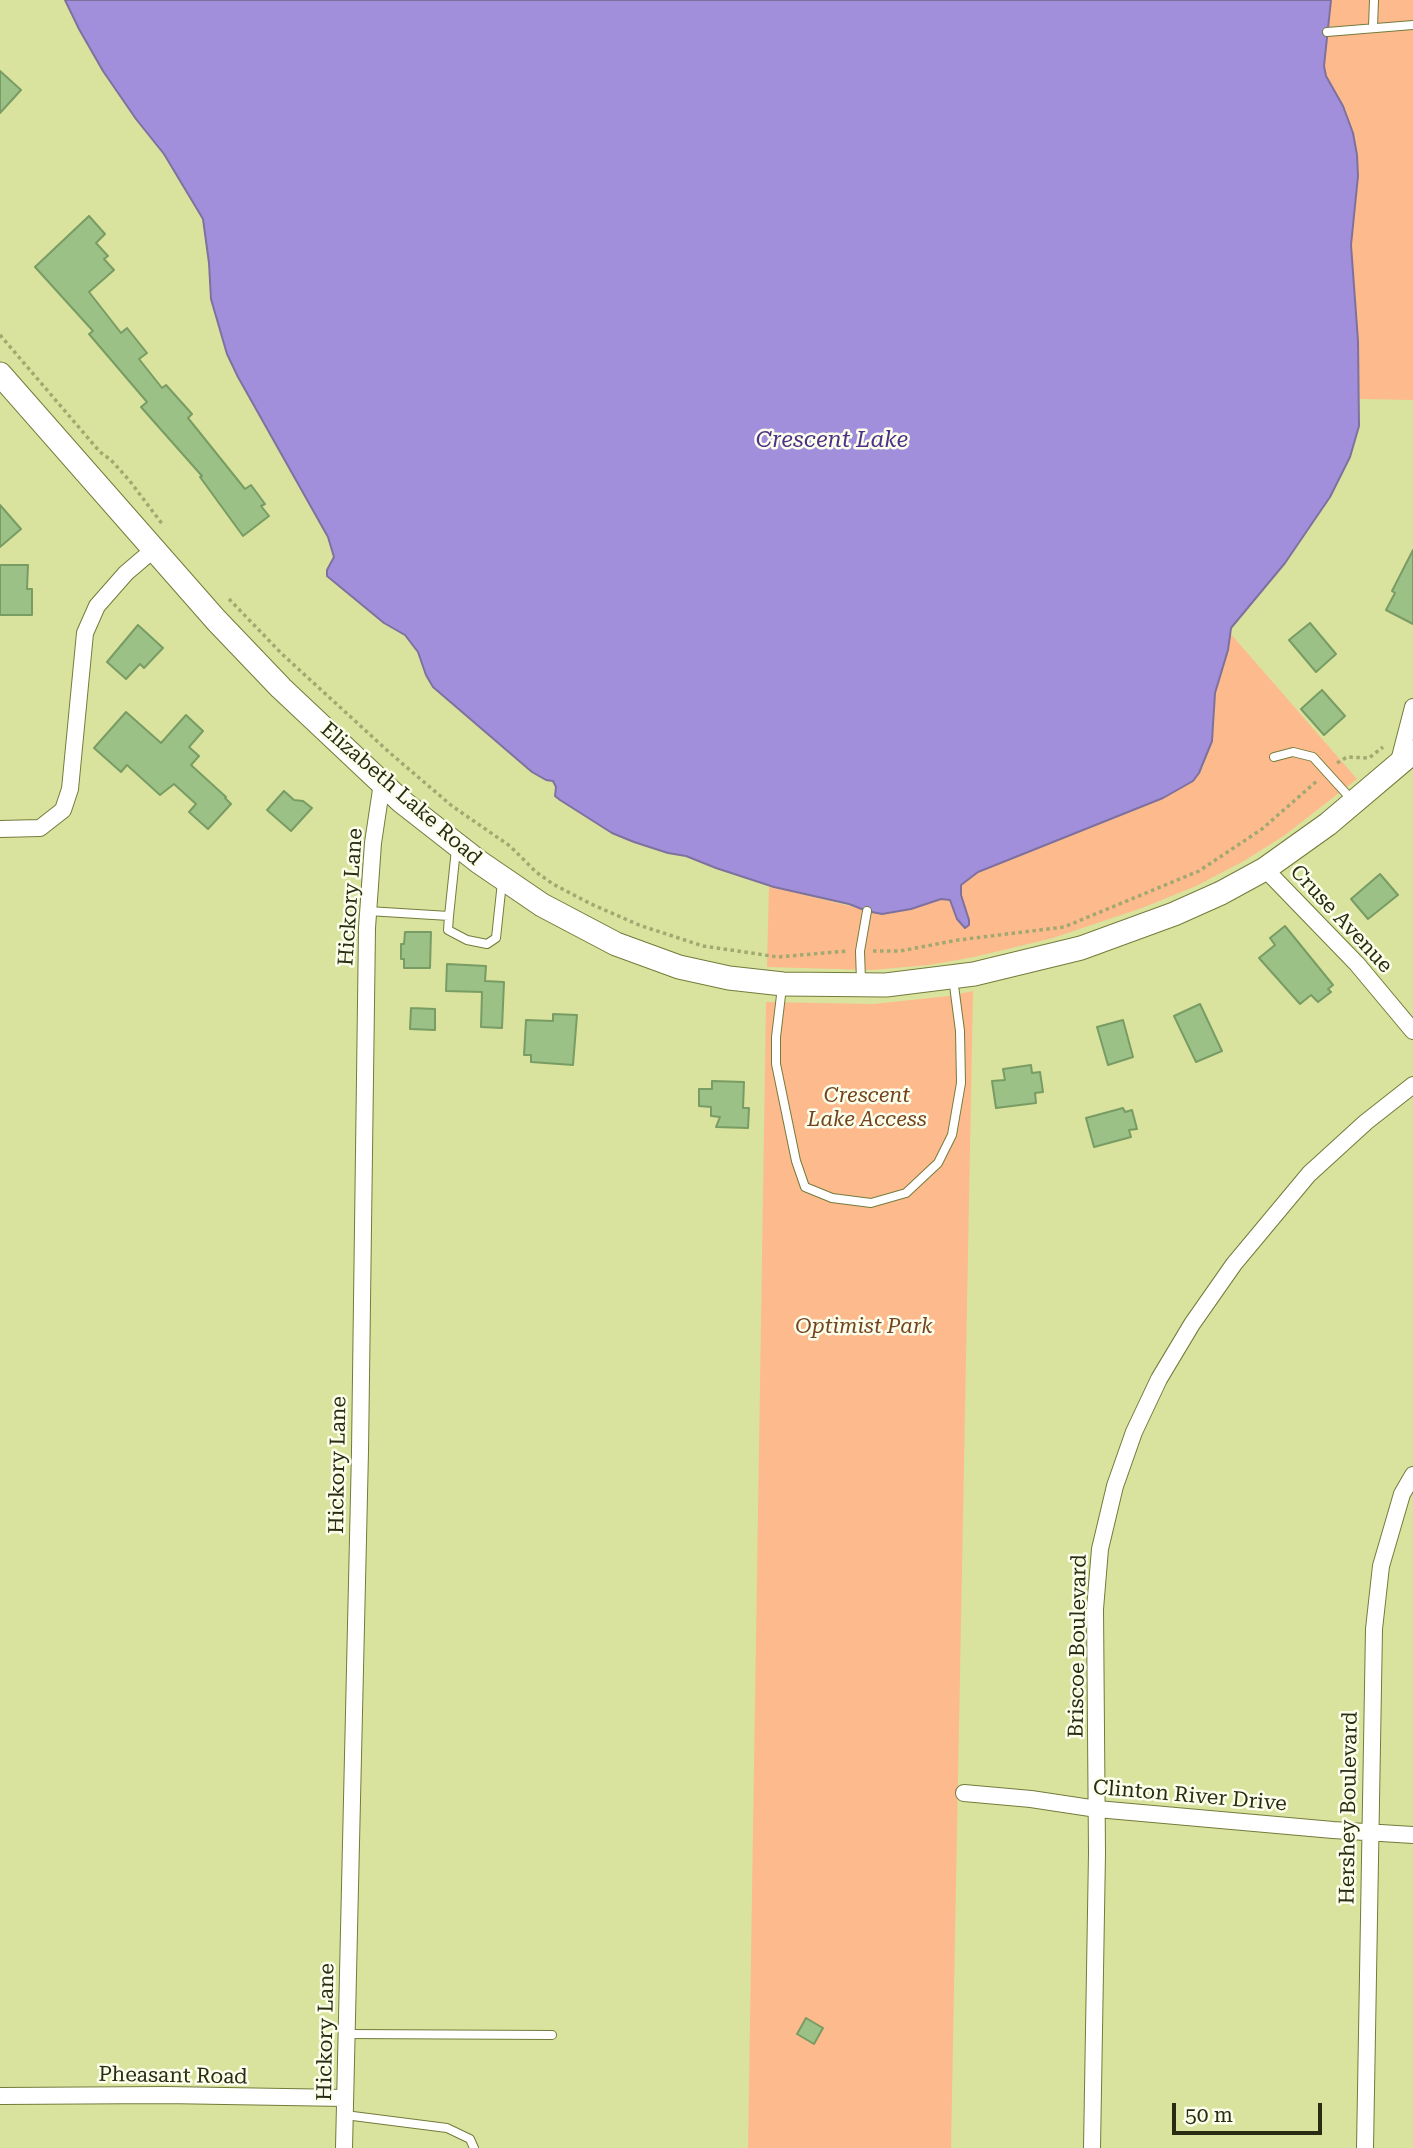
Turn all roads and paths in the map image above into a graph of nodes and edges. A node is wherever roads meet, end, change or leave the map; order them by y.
1 (1374, 0) edge
2 (1413, 24) edge
3 (1373, 27) junction
4 (1327, 33) dead end
5 (0, 335) edge
6 (0, 374) edge
7 (165, 528) dead end
8 (153, 550) junction
9 (226, 597) dead end
10 (1413, 707) edge
11 (1407, 728) junction
12 (1274, 757) dead end
13 (1405, 759) edge
14 (1327, 772) junction
15 (382, 783) junction
16 (1354, 802) junction
17 (0, 829) edge
18 (456, 845) junction
19 (1265, 869) junction
20 (502, 879) junction
21 (368, 911) junction
22 (866, 911) dead end
23 (449, 916) junction
24 (860, 951) junction
25 (953, 978) junction
26 (783, 984) junction
27 (861, 986) junction
28 (1413, 1031) edge
29 (1413, 1085) edge
30 (1413, 1475) edge
31 (964, 1793) dead end
32 (1097, 1809) junction
33 (1369, 1832) junction
34 (1413, 1835) edge
35 (347, 2034) junction
36 (552, 2035) dead end
37 (0, 2096) edge
38 (345, 2106) junction
39 (344, 2148) edge
40 (474, 2148) edge
41 (1092, 2148) edge
42 (1365, 2148) edge

1 - 3 lane
2 - 3 lane
3 - 4 lane
5 - 7 path
6 - 8 street, Elizabeth Lake Road
8 - 15 street, Elizabeth Lake Road
8 - 17 street
9 - 24 path
10 - 11 street
11 - 13 street
11 - 14 path
12 - 14 lane
13 - 16 street, Elizabeth Lake Road
14 - 16 lane
14 - 24 path
15 - 18 street, Elizabeth Lake Road
15 - 21 street, Hickory Lane
16 - 19 street, Elizabeth Lake Road
18 - 20 street, Elizabeth Lake Road
18 - 23 lane
19 - 25 street, Elizabeth Lake Road
19 - 28 street, Cruse Avenue
20 - 23 lane
20 - 26 street, Elizabeth Lake Road
21 - 23 lane
21 - 35 street, Hickory Lane
22 - 24 lane
24 - 27 lane
25 - 26 lane
25 - 27 street, Elizabeth Lake Road
26 - 27 street, Elizabeth Lake Road
29 - 32 street, Briscoe Boulevard
30 - 33 street, Hershey Boulevard
31 - 32 street, Clinton River Drive
32 - 33 street, Clinton River Drive
32 - 41 street, Briscoe Boulevard
33 - 34 street, Clinton River Drive
33 - 42 street, Hershey Boulevard
35 - 36 lane
35 - 38 street, Hickory Lane
37 - 38 street, Pheasant Road
38 - 39 street, Hickory Lane
38 - 40 lane

